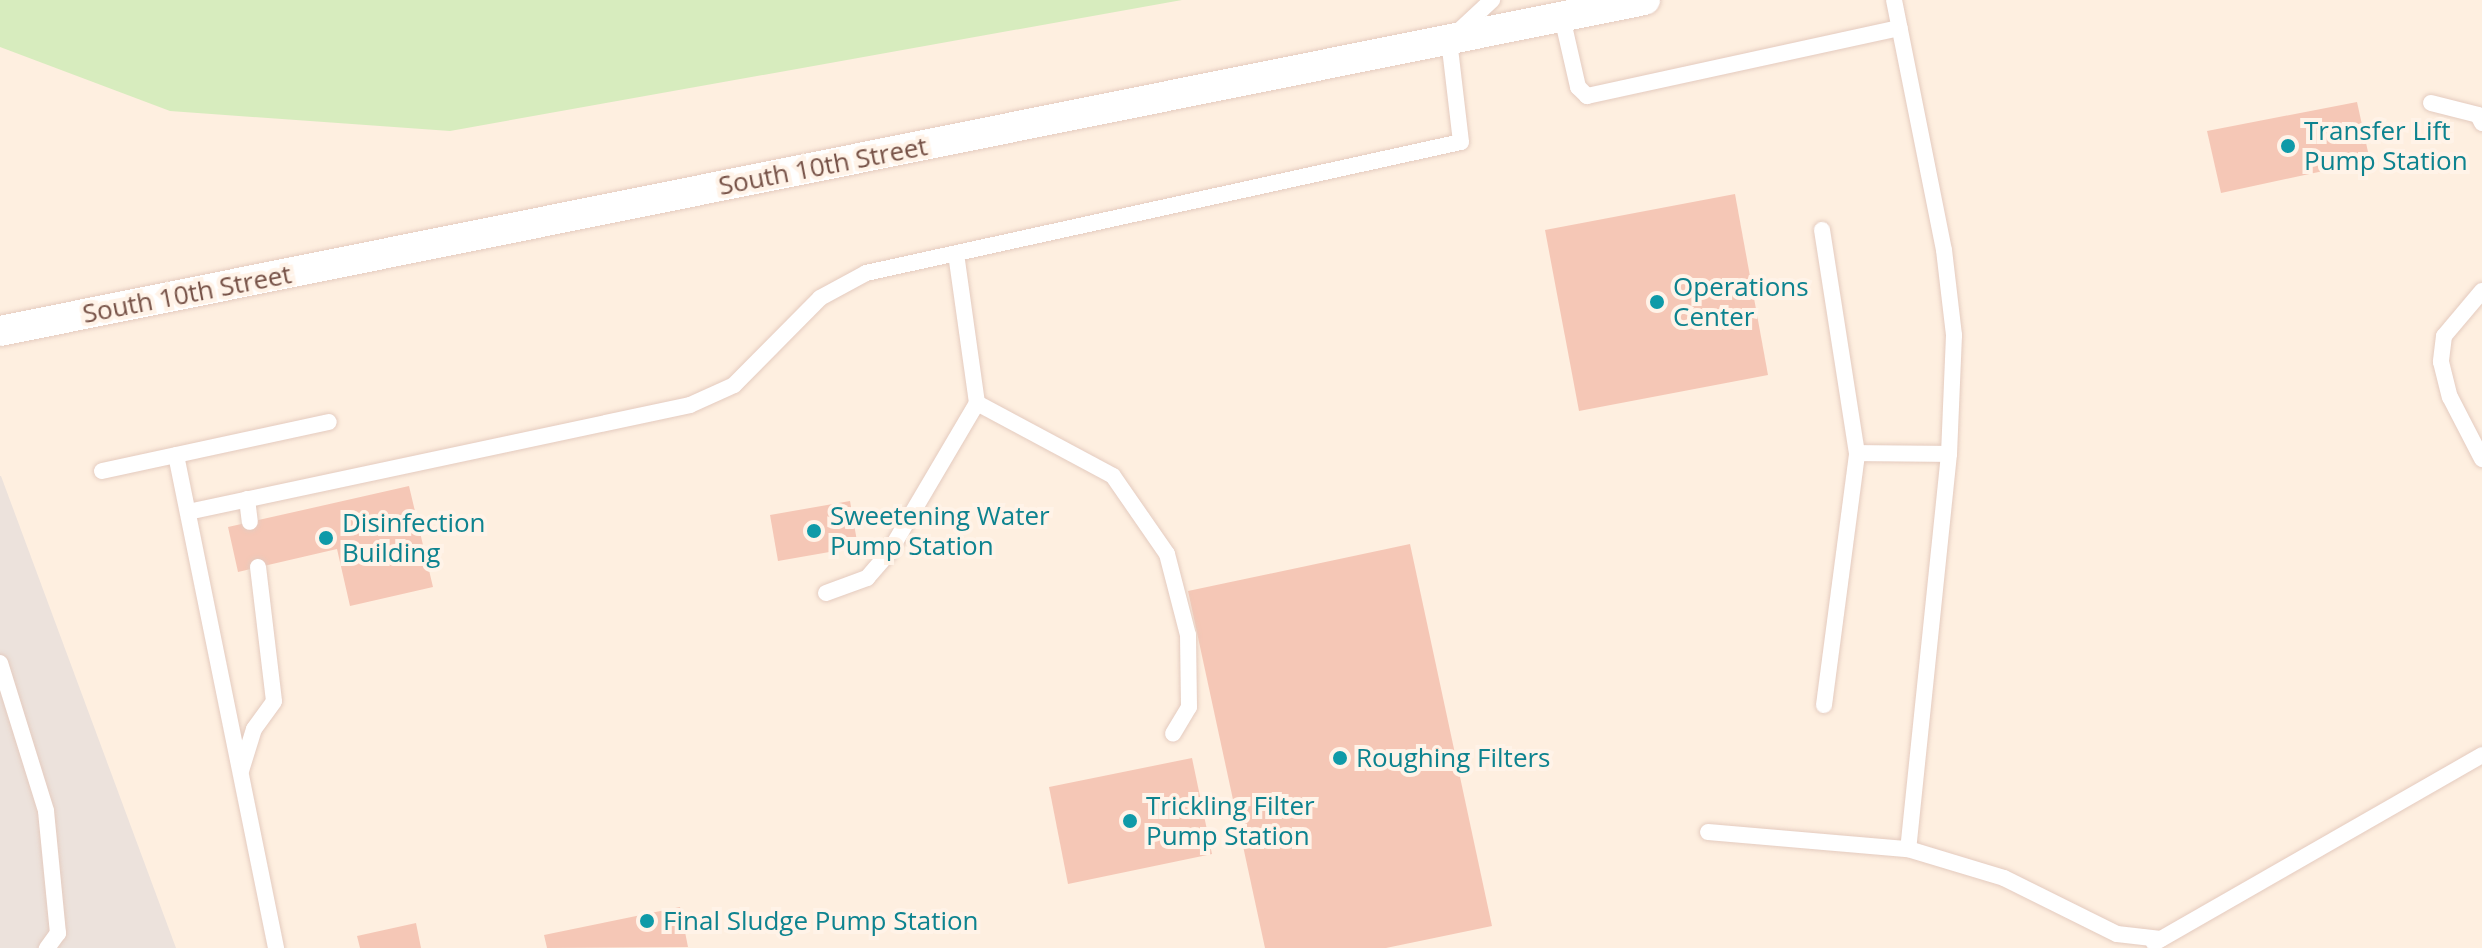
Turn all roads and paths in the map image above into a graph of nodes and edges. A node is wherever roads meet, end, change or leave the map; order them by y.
1 (1492, 0) edge
2 (1645, 0) edge
3 (1894, 0) edge
4 (1562, 17) junction
5 (1900, 28) junction
6 (1449, 40) junction
7 (2431, 103) dead end
8 (2482, 123) edge
9 (1822, 230) dead end
10 (956, 253) junction
11 (2482, 291) edge
12 (0, 331) edge
13 (977, 403) junction
14 (329, 422) dead end
15 (1857, 453) junction
16 (1949, 454) junction
17 (176, 455) junction
18 (2482, 459) edge
19 (102, 471) dead end
20 (247, 499) junction
21 (188, 512) junction
22 (250, 522) dead end
23 (258, 567) dead end
24 (826, 593) dead end
25 (0, 663) edge
26 (1824, 705) dead end
27 (1173, 734) dead end
28 (2482, 755) edge
29 (241, 772) junction
30 (1708, 832) dead end
31 (1908, 849) junction
32 (2161, 939) junction
33 (47, 948) edge
34 (276, 948) edge
35 (2145, 948) edge

1 - 6 lane
2 - 4 street, South 10th Street
3 - 5 lane
4 - 5 lane
4 - 6 street, South 10th Street
5 - 16 lane
6 - 10 lane
6 - 12 street, South 10th Street
7 - 8 lane
9 - 15 lane
10 - 13 lane
10 - 20 lane
11 - 18 lane
13 - 24 lane
13 - 27 lane
14 - 17 lane
15 - 16 lane
15 - 26 lane
16 - 31 lane
17 - 19 lane
17 - 21 lane
20 - 21 lane
20 - 22 lane
21 - 29 lane
23 - 29 lane
25 - 33 lane
28 - 32 lane
29 - 34 lane
30 - 31 lane
31 - 32 lane
32 - 35 lane

